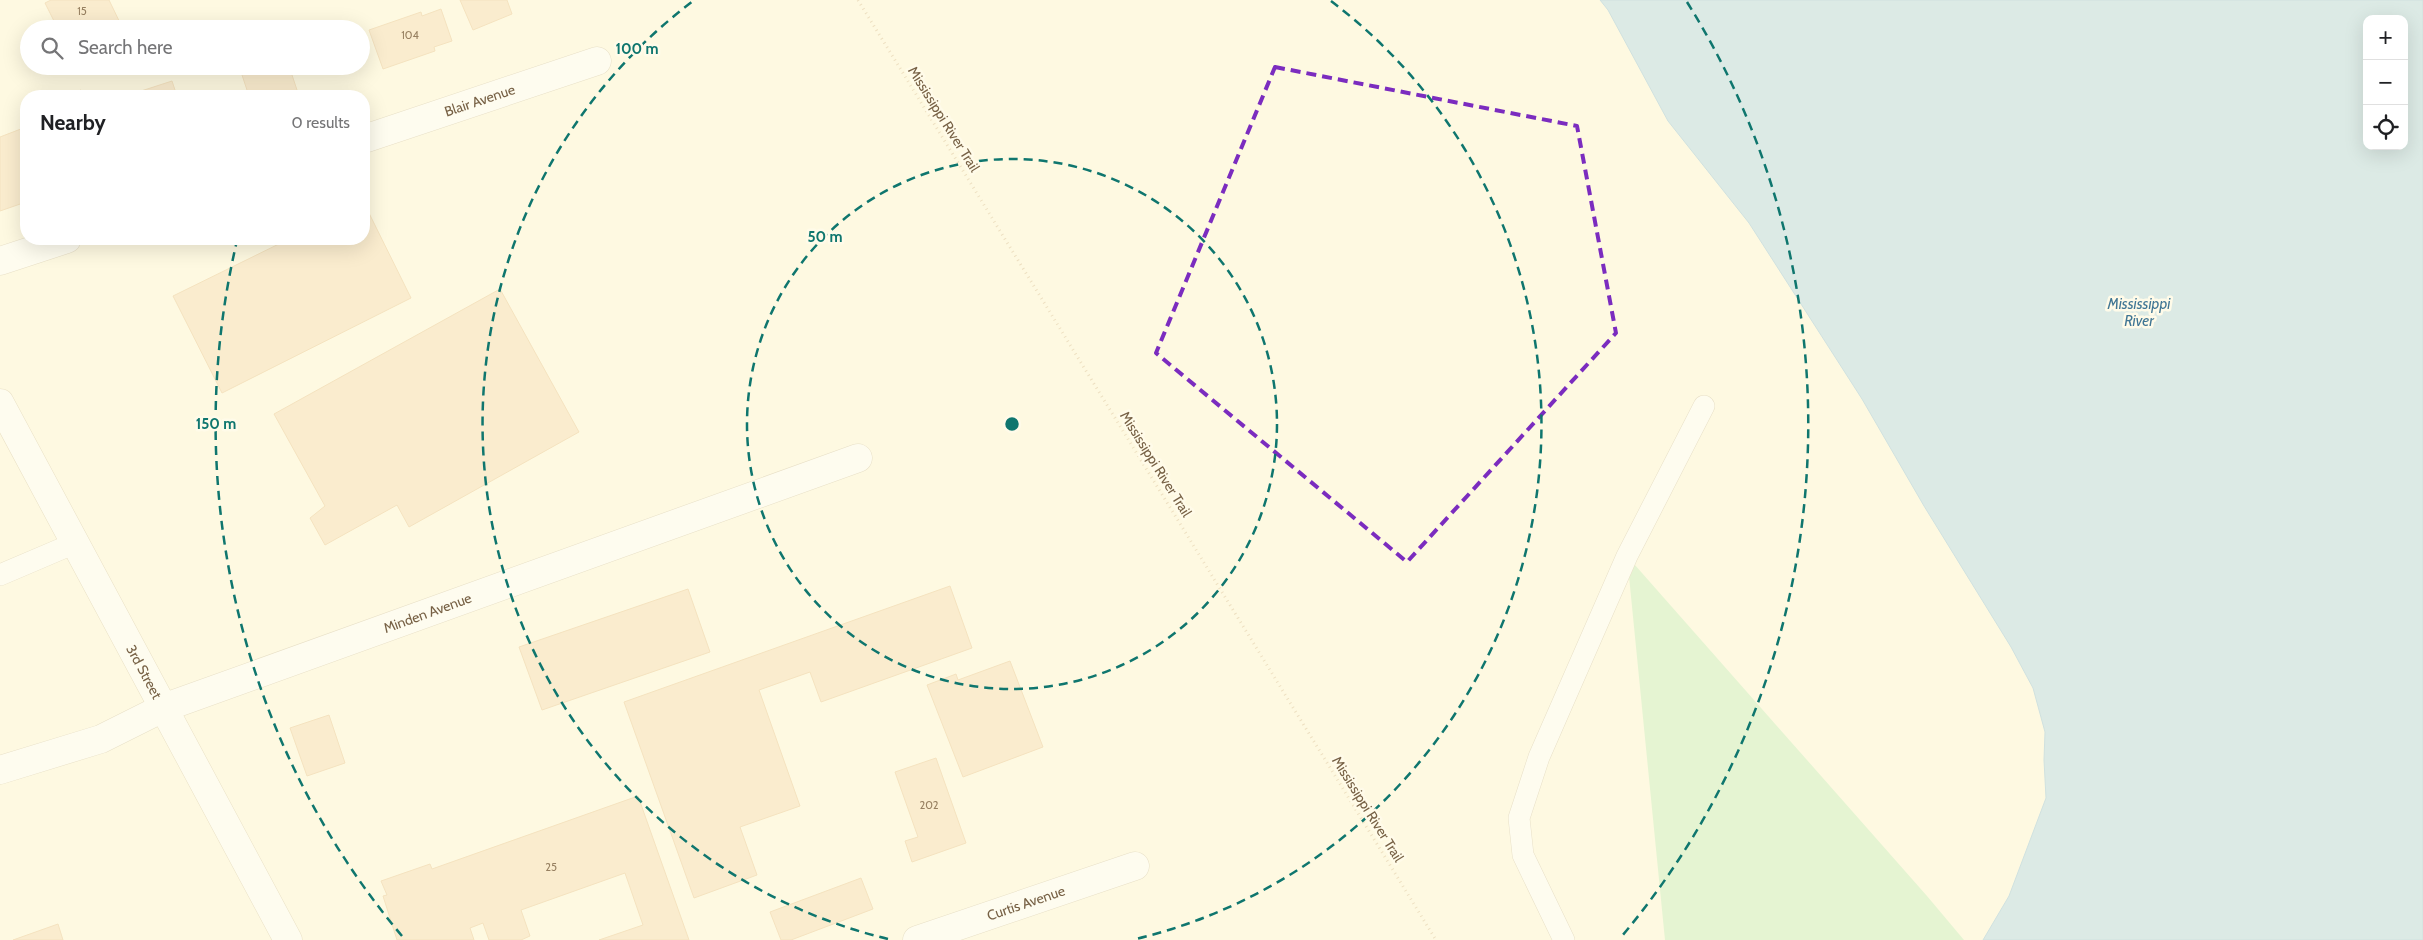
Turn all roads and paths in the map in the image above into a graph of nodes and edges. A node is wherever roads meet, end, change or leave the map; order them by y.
1 (858, 0) edge
2 (597, 61) dead end
3 (370, 138) edge
4 (49, 245) edge
5 (0, 261) edge
6 (0, 403) edge
7 (1704, 406) dead end
8 (858, 458) dead end
9 (74, 543) junction
10 (0, 575) edge
11 (163, 708) junction
12 (0, 770) edge
13 (1135, 866) dead end
14 (288, 940) edge
15 (917, 940) edge
16 (1436, 940) edge
17 (1564, 940) edge

1 - 16 path, Mississippi River Trail
2 - 3 street, Blair Avenue
4 - 5 street
6 - 9 street, 3rd Street
7 - 17 lane
8 - 11 street, Minden Avenue
9 - 10 lane
9 - 11 street, 3rd Street
11 - 12 street, Minden Avenue
11 - 14 street, 3rd Street
13 - 15 street, Curtis Avenue

